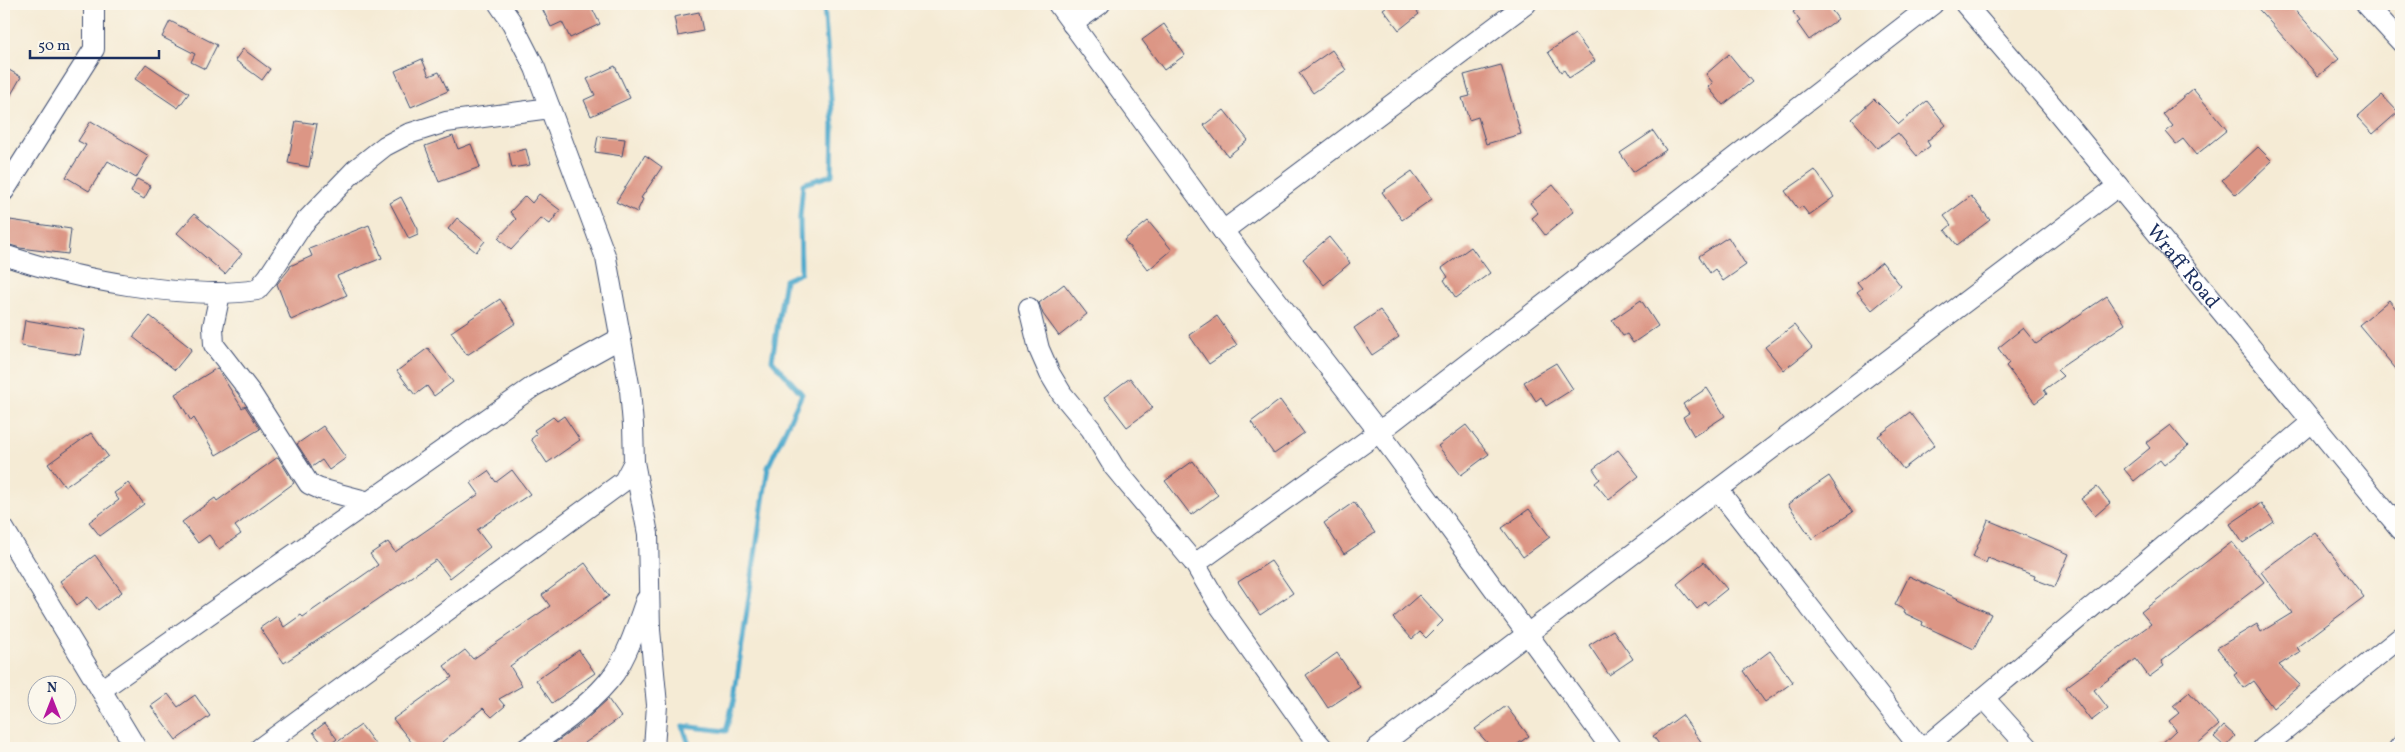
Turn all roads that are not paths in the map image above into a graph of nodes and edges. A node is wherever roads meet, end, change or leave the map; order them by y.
1 (94, 4) edge
2 (499, 4) edge
3 (1058, 4) edge
4 (1100, 4) edge
5 (1526, 4) edge
6 (1933, 4) edge
7 (1965, 4) edge
8 (2366, 4) edge
9 (1072, 24) junction
10 (2401, 42) edge
11 (550, 108) junction
12 (2118, 186) junction
13 (4, 191) edge
14 (1223, 231) junction
15 (4, 255) edge
16 (220, 294) junction
17 (1029, 308) dead end
18 (619, 339) junction
19 (2312, 422) junction
20 (1378, 432) junction
21 (634, 462) junction
22 (1718, 490) junction
23 (369, 502) junction
24 (4, 530) edge
25 (2401, 530) edge
26 (1195, 564) junction
27 (649, 591) junction
28 (1526, 636) junction
29 (2401, 637) edge
30 (101, 690) junction
31 (1984, 698) junction
32 (136, 748) edge
33 (260, 748) edge
34 (526, 748) edge
35 (654, 748) edge
36 (1323, 748) edge
37 (1377, 748) edge
38 (1611, 748) edge
39 (1920, 748) edge
40 (1924, 748) edge
41 (2029, 748) edge
42 (2263, 748) edge

1 - 13 street
2 - 11 street
3 - 9 street
4 - 9 street
5 - 14 street
6 - 20 street
7 - 12 street, Wraff Road
8 - 10 street
9 - 14 street
11 - 16 street
11 - 18 street
12 - 19 street, Wraff Road
12 - 22 street
14 - 20 street
15 - 16 street
16 - 23 street
17 - 26 street
18 - 21 street
18 - 23 street
19 - 25 street, Wraff Road
19 - 31 street
20 - 26 street
20 - 28 street
21 - 27 street
21 - 33 street
22 - 28 street
22 - 39 street
23 - 30 street
24 - 30 street
26 - 36 street
27 - 34 street
27 - 35 street
28 - 37 street
28 - 38 street
29 - 42 street
30 - 32 street
31 - 40 street
31 - 41 street

